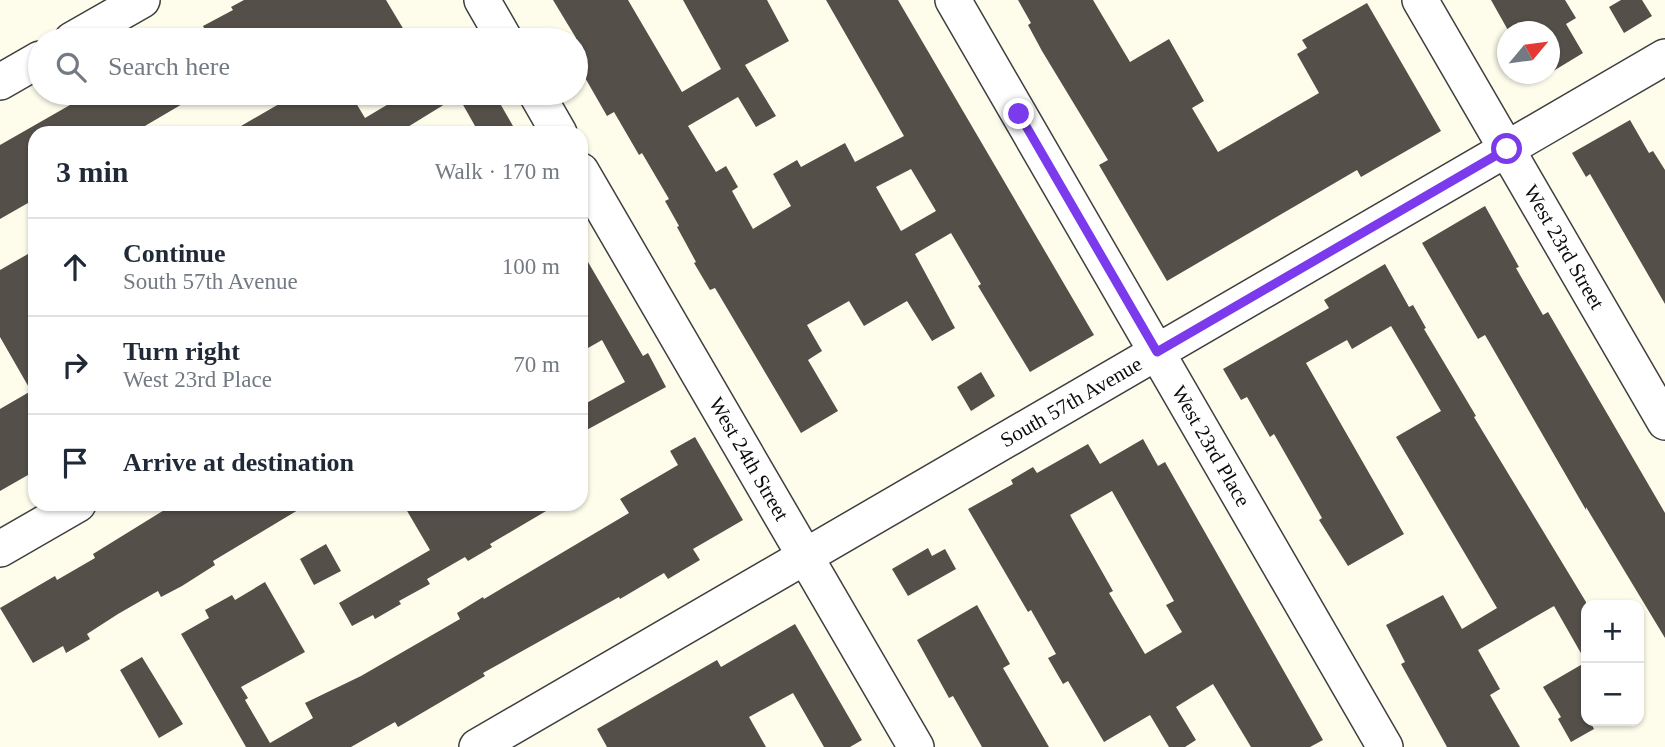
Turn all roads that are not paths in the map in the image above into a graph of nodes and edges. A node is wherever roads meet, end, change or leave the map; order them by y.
1 (142, 0) edge
2 (482, 0) edge
3 (953, 0) edge
4 (1420, 0) edge
5 (93, 28) edge
6 (498, 28) edge
7 (1665, 57) edge
8 (28, 66) edge
9 (0, 82) edge
10 (543, 105) edge
11 (555, 126) edge
12 (1507, 149) junction
13 (590, 206) edge
14 (1157, 352) junction
15 (1665, 422) edge
16 (66, 511) edge
17 (0, 549) edge
18 (806, 556) junction
19 (477, 747) edge
20 (916, 747) edge
21 (1385, 747) edge

1 - 5 street
2 - 6 street
3 - 14 street, West 23rd Place
4 - 12 street, West 23rd Street
7 - 12 street, South 57th Avenue
8 - 9 street
10 - 11 street
12 - 14 street, South 57th Avenue
12 - 15 street, West 23rd Street
13 - 18 street, West 24th Street
14 - 18 street, South 57th Avenue
14 - 21 street, West 23rd Place
16 - 17 street
18 - 19 street, South 57th Avenue
18 - 20 street, West 24th Street

